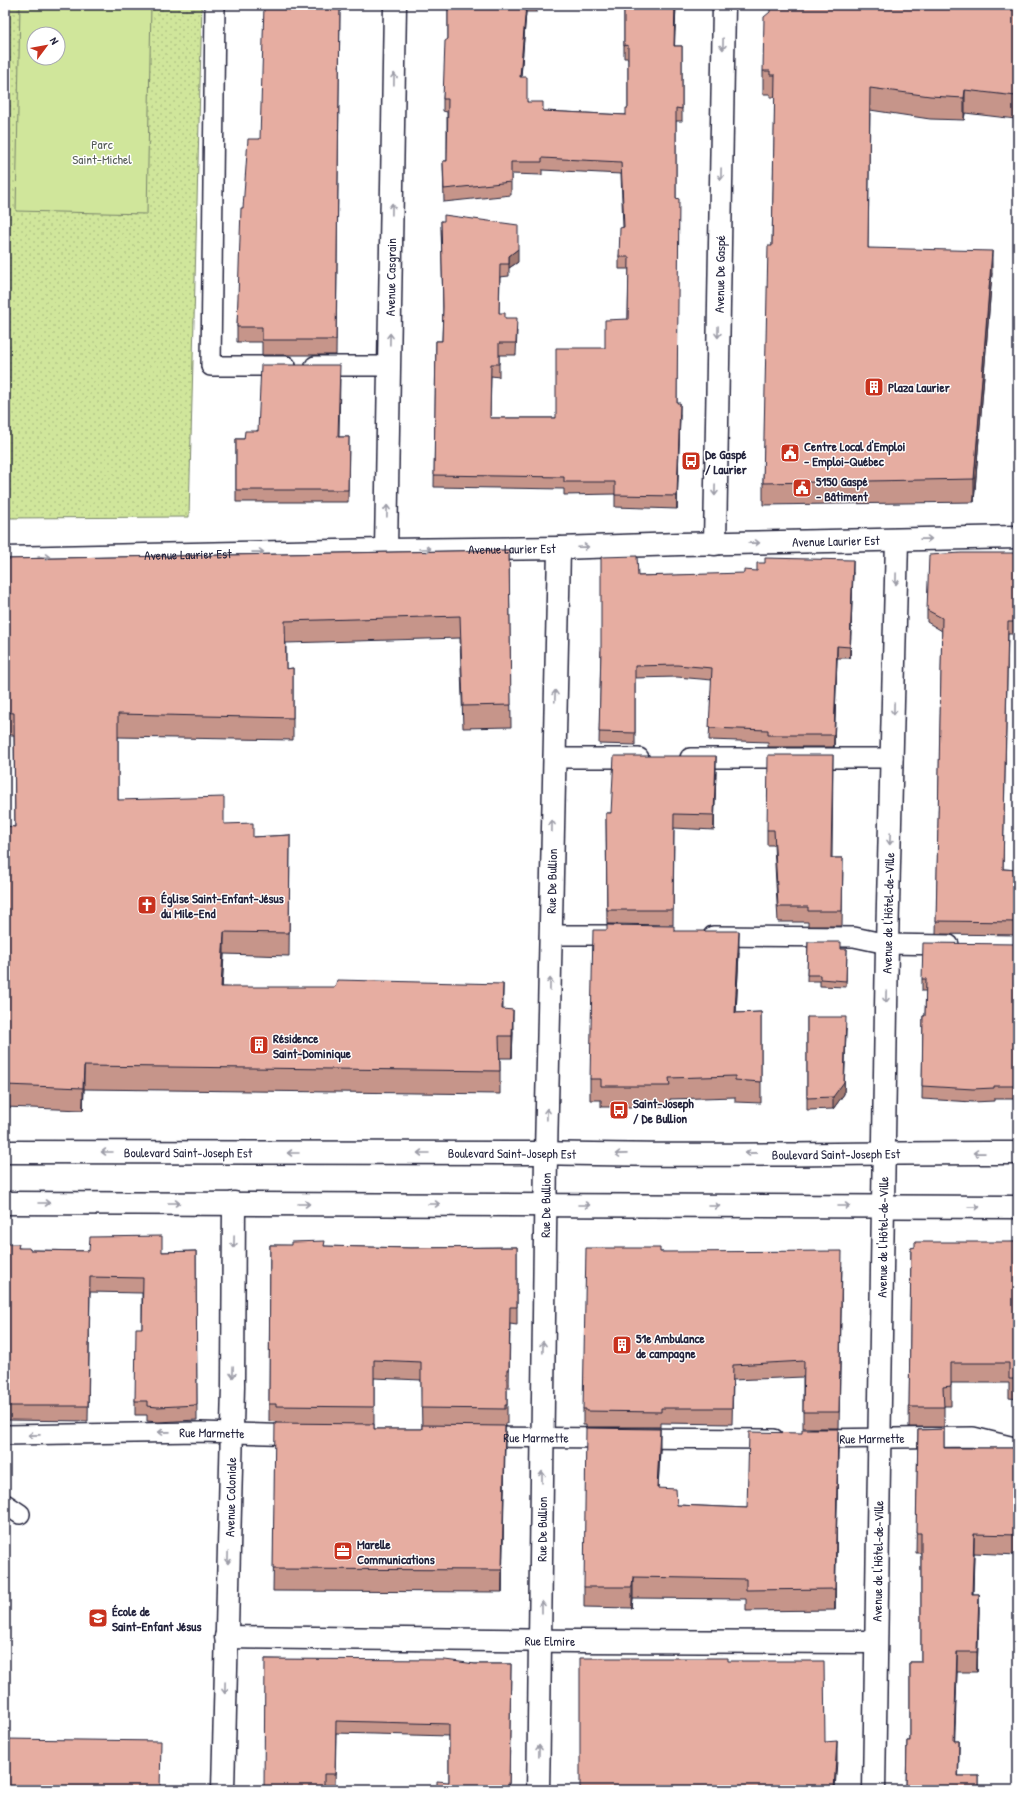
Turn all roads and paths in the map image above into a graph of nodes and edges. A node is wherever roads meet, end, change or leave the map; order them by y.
1 (215, 5) edge
2 (395, 5) edge
3 (724, 5) edge
4 (390, 366) junction
5 (1018, 537) edge
6 (897, 540) junction
7 (715, 544) junction
8 (559, 548) junction
9 (386, 550) junction
10 (5, 558) edge
11 (553, 758) junction
12 (893, 758) junction
13 (551, 935) junction
14 (636, 935) edge
15 (698, 936) edge
16 (887, 944) junction
17 (965, 945) edge
18 (5, 1152) edge
19 (884, 1152) junction
20 (546, 1153) junction
21 (1018, 1153) edge
22 (5, 1203) edge
23 (234, 1203) junction
24 (545, 1206) junction
25 (883, 1206) junction
26 (1018, 1207) edge
27 (231, 1434) junction
28 (5, 1435) edge
29 (320, 1435) edge
30 (462, 1437) edge
31 (542, 1438) junction
32 (879, 1439) junction
33 (1018, 1448) edge
34 (226, 1637) junction
35 (541, 1641) junction
36 (875, 1642) junction
37 (223, 1790) edge
38 (538, 1790) edge
39 (874, 1790) edge

1 - 4 lane
4 -> 2 street, Avenue Casgrain
3 -> 7 street, Avenue De Gaspé
9 -> 4 street, Avenue Casgrain
6 -> 5 street, Avenue Laurier Est
7 -> 6 street, Avenue Laurier Est
6 -> 12 street, Avenue de l'Hôtel-de-Ville
8 -> 7 street, Avenue Laurier Est
9 -> 8 street, Avenue Laurier Est
11 -> 8 street, Rue De Bullion
10 -> 9 street, Avenue Laurier Est
11 - 12 lane
13 -> 11 street, Rue De Bullion
12 -> 16 street, Avenue de l'Hôtel-de-Ville
13 - 14 lane
20 -> 13 street, Rue De Bullion
15 - 16 lane
16 - 17 lane
16 -> 19 street, Avenue de l'Hôtel-de-Ville
20 -> 18 street, Boulevard Saint-Joseph Est
19 -> 20 street, Boulevard Saint-Joseph Est
21 -> 19 street, Boulevard Saint-Joseph Est
19 - 25 street, Avenue de l'Hôtel-de-Ville
20 - 24 street, Rue De Bullion
22 -> 23 street
23 -> 24 street
23 -> 27 street, Avenue Coloniale
24 -> 25 street
31 -> 24 street, Rue De Bullion
25 -> 26 street
25 - 32 street, Avenue de l'Hôtel-de-Ville
27 -> 28 lane, Rue Marmette
27 - 29 lane, Rue Marmette
27 -> 34 street, Avenue Coloniale
30 - 31 lane, Rue Marmette
31 - 32 lane, Rue Marmette
35 -> 31 street, Rue De Bullion
32 - 33 lane, Rue Marmette
32 - 36 street, Avenue de l'Hôtel-de-Ville
34 - 35 street, Rue Elmire
34 -> 37 street, Avenue Coloniale
35 - 36 street, Rue Elmire
38 -> 35 street, Rue De Bullion
36 - 39 street, Avenue de l'Hôtel-de-Ville

